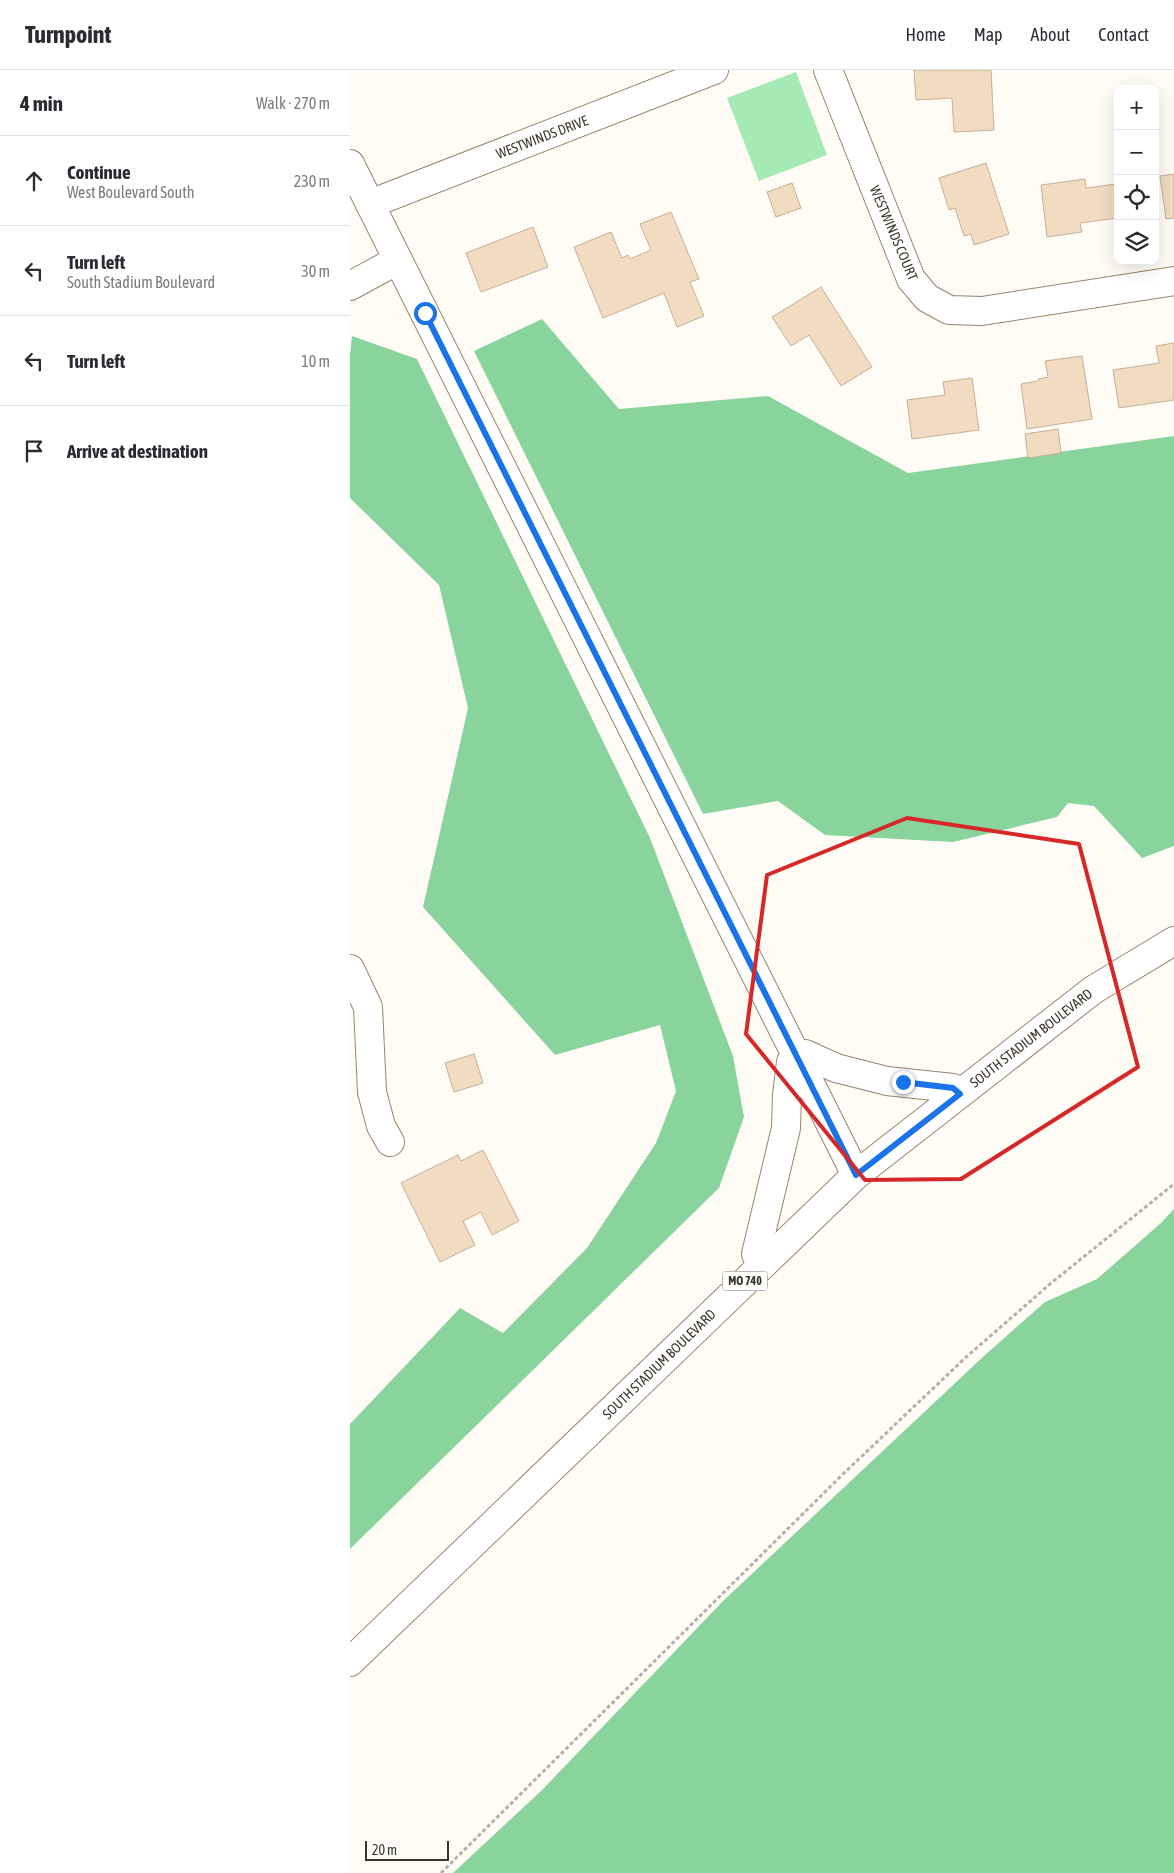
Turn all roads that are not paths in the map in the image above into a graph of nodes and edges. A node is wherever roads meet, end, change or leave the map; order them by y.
1 (714, 70) edge
2 (828, 70) edge
3 (350, 164) edge
4 (370, 204) junction
5 (398, 260) junction
6 (1174, 281) edge
7 (350, 286) edge
8 (1174, 941) edge
9 (350, 970) edge
10 (797, 1057) junction
11 (960, 1094) junction
12 (390, 1142) dead end
13 (856, 1175) junction
14 (761, 1266) junction
15 (350, 1662) edge

1 - 4 main road, WESTWINDS DRIVE
2 - 6 main road, WESTWINDS COURT
3 - 4 main road
4 - 5 main road
5 - 7 main road
5 - 10 main road
8 - 11 main road, SOUTH STADIUM BOULEVARD / MO 740
9 - 12 main road
10 - 11 main road
10 - 13 main road
10 - 14 main road
11 - 13 main road, SOUTH STADIUM BOULEVARD / MO 740
13 - 14 main road, SOUTH STADIUM BOULEVARD / MO 740
14 - 15 main road, SOUTH STADIUM BOULEVARD / MO 740

